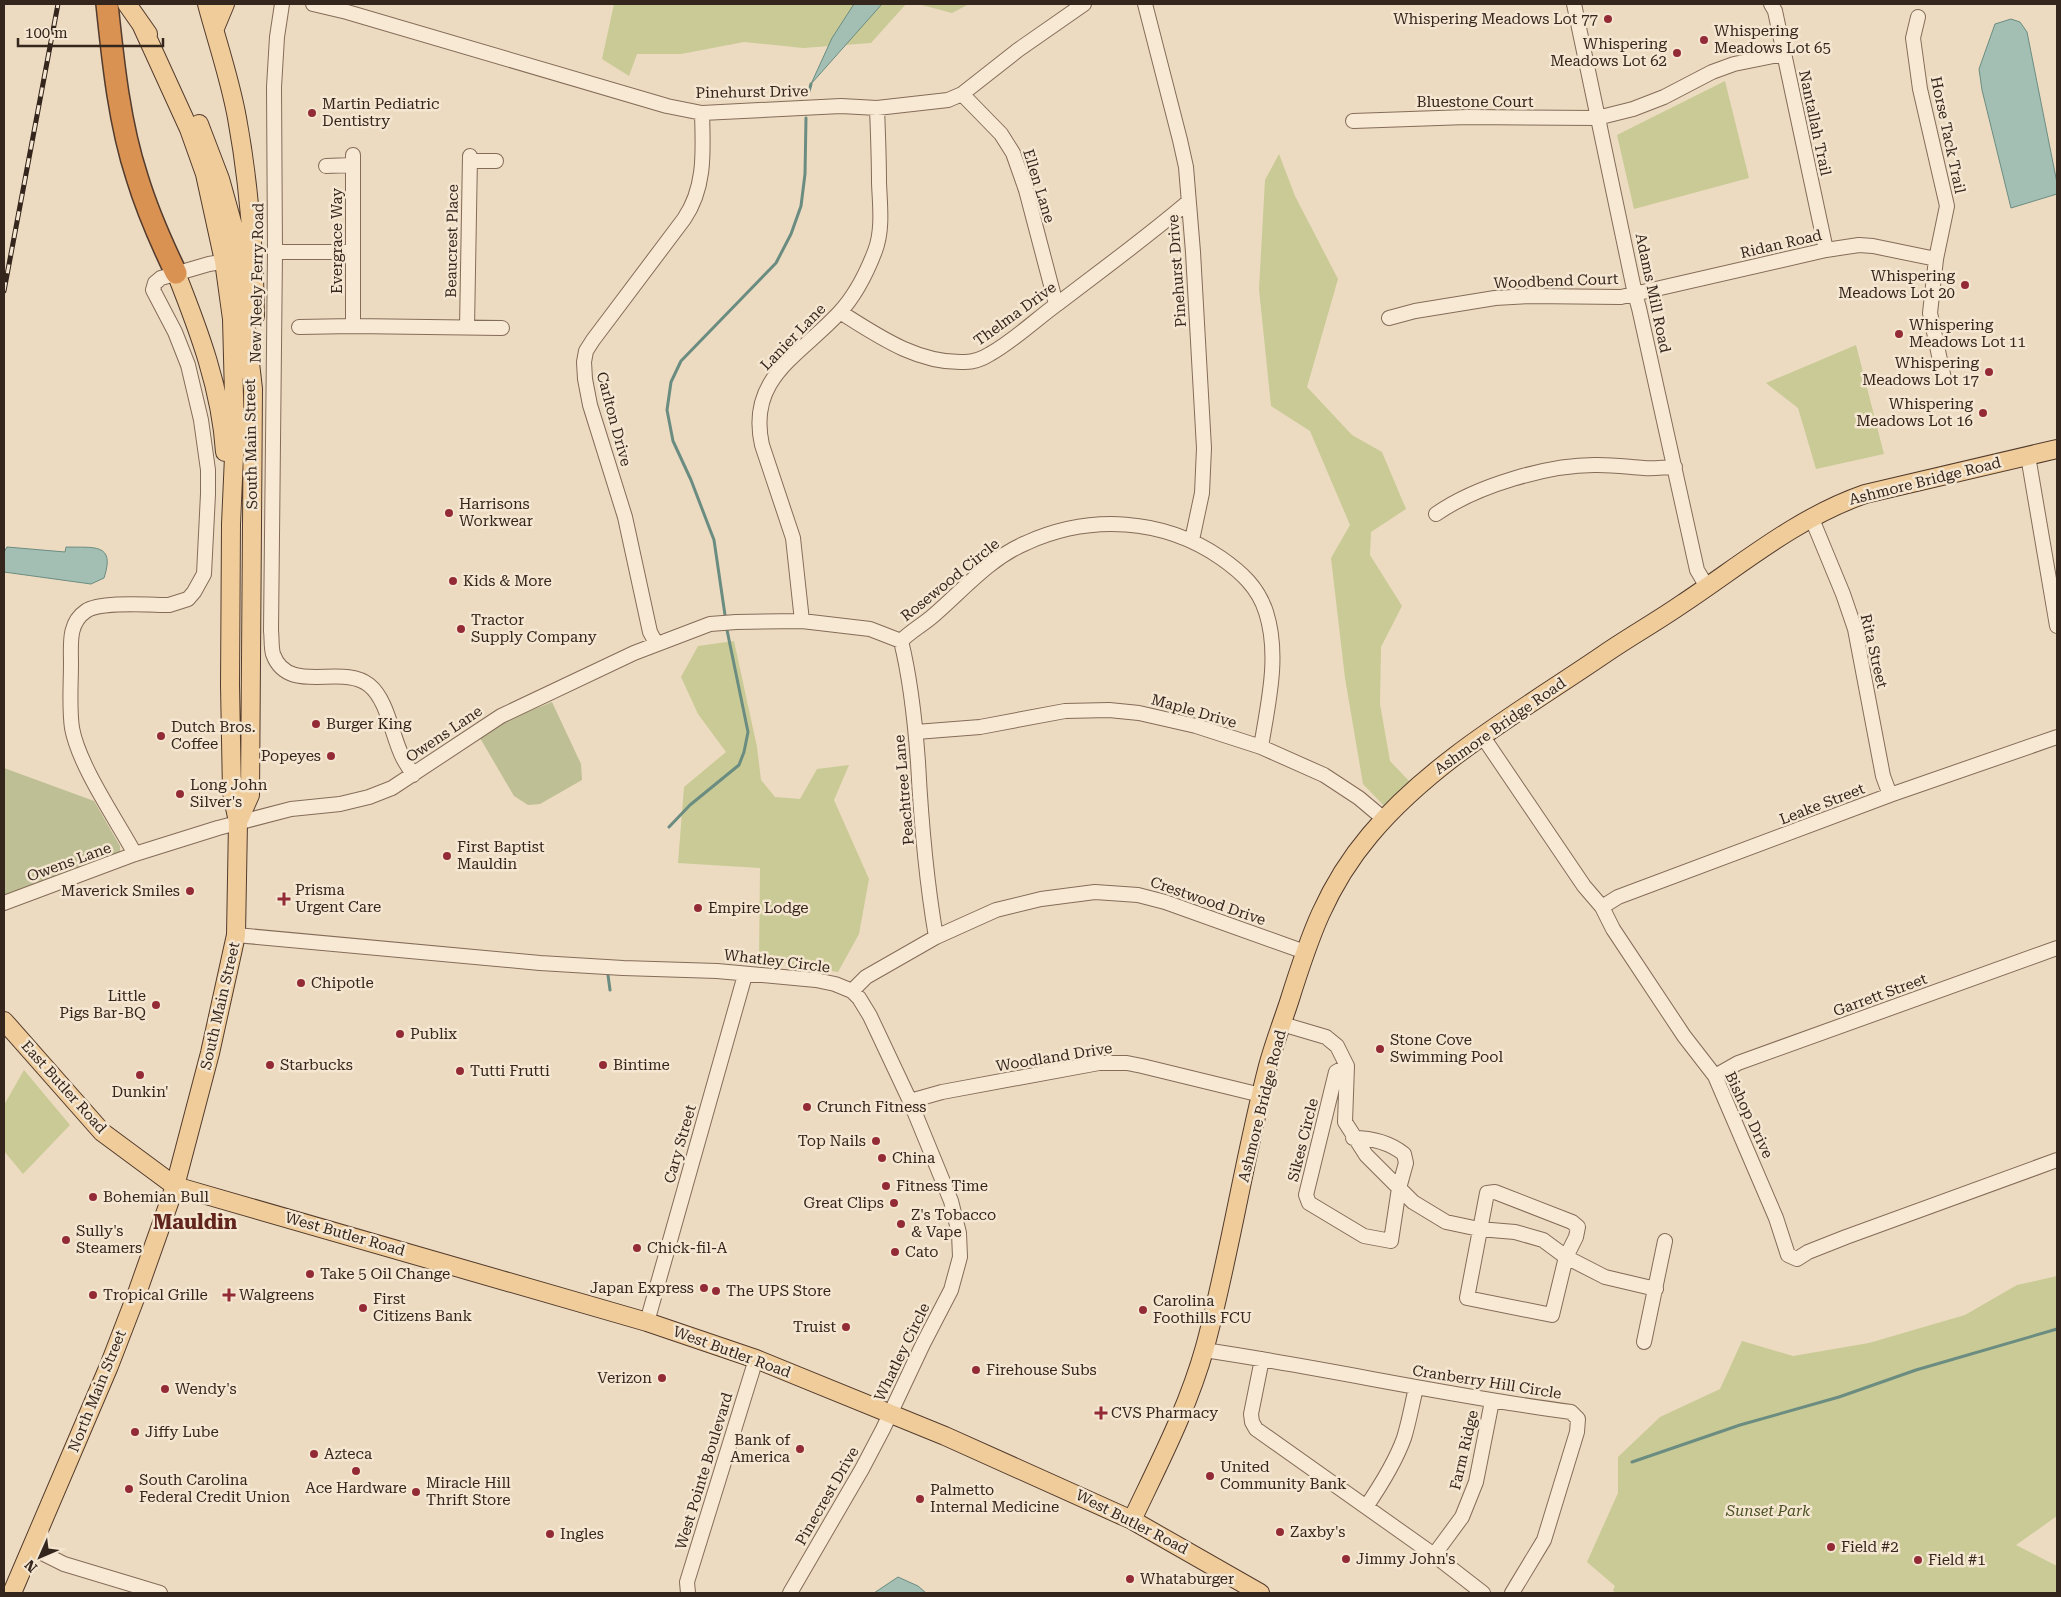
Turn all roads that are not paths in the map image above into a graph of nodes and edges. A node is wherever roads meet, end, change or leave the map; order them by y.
1 (107, 4) edge
2 (127, 4) edge
3 (207, 4) edge
4 (226, 4) edge
5 (282, 4) edge
6 (313, 4) edge
7 (1084, 4) edge
8 (1145, 4) edge
9 (1574, 4) edge
10 (1771, 4) edge
11 (1918, 18) dead end
12 (215, 28) junction
13 (1783, 54) junction
14 (962, 94) junction
15 (877, 108) junction
16 (702, 113) junction
17 (1597, 118) junction
18 (1353, 121) dead end
19 (496, 161) dead end
20 (326, 166) dead end
21 (1188, 202) junction
22 (1826, 250) junction
23 (275, 252) junction
24 (353, 252) junction
25 (1936, 259) junction
26 (232, 260) junction
27 (176, 273) junction
28 (1635, 294) junction
29 (1056, 304) junction
30 (840, 312) junction
31 (1389, 318) dead end
32 (353, 326) junction
33 (299, 327) dead end
34 (467, 328) junction
35 (502, 328) dead end
36 (1944, 379) dead end
37 (253, 389) junction
38 (2057, 449) edge
39 (2028, 456) junction
40 (1675, 467) junction
41 (1436, 514) dead end
42 (1812, 519) junction
43 (231, 524) junction
44 (1192, 540) junction
45 (1707, 587) junction
46 (802, 621) junction
47 (2057, 626) edge
48 (902, 641) junction
49 (656, 644) junction
50 (916, 732) junction
51 (2057, 736) edge
52 (1483, 737) junction
53 (1262, 747) junction
54 (413, 775) junction
55 (1890, 795) junction
56 (1384, 818) junction
57 (238, 822) junction
58 (135, 854) junction
59 (4, 903) edge
60 (1602, 907) junction
61 (236, 935) junction
62 (936, 937) junction
63 (2057, 948) edge
64 (1305, 952) junction
65 (745, 975) junction
66 (852, 991) junction
67 (4, 1021) edge
68 (1282, 1024) junction
69 (1347, 1066) junction
70 (1715, 1076) junction
71 (1261, 1095) junction
72 (910, 1101) junction
73 (1353, 1138) junction
74 (2057, 1160) edge
75 (175, 1186) junction
76 (1399, 1188) junction
77 (1480, 1229) junction
78 (1664, 1241) dead end
79 (1566, 1257) junction
80 (1656, 1288) junction
81 (647, 1322) junction
82 (1644, 1342) dead end
83 (1204, 1350) junction
84 (756, 1359) junction
85 (1262, 1359) junction
86 (1416, 1388) junction
87 (1492, 1402) junction
88 (890, 1414) junction
89 (1366, 1507) junction
90 (1132, 1520) junction
91 (32, 1548) junction
92 (1434, 1555) junction
93 (12, 1593) edge
94 (160, 1593) edge
95 (688, 1593) edge
96 (790, 1593) edge
97 (1260, 1593) edge
98 (1483, 1593) edge
99 (1512, 1593) edge

1 - 27 highway
2 - 26 main road, South Main Street
3 - 12 main road
4 - 12 main road
5 - 23 street, New Neely Ferry Road
6 - 16 street, Pinehurst Drive
7 - 14 street, Pinehurst Drive
8 - 21 street, Pinehurst Drive
9 - 17 street, Adams Mill Road
10 - 13 street, Nantallah Trail
11 - 25 street, Horse Tack Trail
12 - 37 main road
13 - 17 street, Bluestone Court
13 - 22 street, Nantallah Trail
14 - 15 street, Pinehurst Drive
14 - 29 street, Ellen Lane
15 - 16 street, Pinehurst Drive
15 - 30 street, Lanier Lane
16 - 49 street, Carlton Drive
17 - 18 street, Bluestone Court
17 - 28 street, Adams Mill Road
19 - 34 street, Beaucrest Place
20 - 24 street, Evergrace Way
21 - 29 street, Thelma Drive
21 - 44 street, Pinehurst Drive
22 - 25 street, Ridan Road
22 - 28 street, Ridan Road
23 - 24 street
23 - 54 street, New Neely Ferry Road
24 - 32 street, Evergrace Way
25 - 36 street, Horse Tack Trail
26 - 27 street
26 - 37 main road, South Main Street
26 - 43 main road, South Main Street
27 - 43 main road
27 - 58 street
28 - 31 street, Woodbend Court
28 - 40 street, Adams Mill Road
29 - 30 street, Thelma Drive
30 - 46 street, Lanier Lane
32 - 33 street
32 - 34 street
34 - 35 street
37 - 57 main road, South Main Street
38 - 39 main road, Ashmore Bridge Road
39 - 42 main road, Ashmore Bridge Road
39 - 47 street
40 - 41 street
40 - 45 street, Adams Mill Road
42 - 45 main road, Ashmore Bridge Road
42 - 55 street, Rita Street
43 - 57 main road, South Main Street
44 - 48 street, Rosewood Circle
44 - 53 street, Rosewood Circle
45 - 52 main road, Ashmore Bridge Road
46 - 48 street, Owens Lane
46 - 49 street, Owens Lane
48 - 50 street, Peachtree Lane
49 - 54 street, Owens Lane
50 - 53 street, Maple Drive
50 - 62 street, Peachtree Lane
51 - 55 street, Leake Street
52 - 56 main road, Ashmore Bridge Road
52 - 60 street, Bishop Drive
53 - 56 street, Maple Drive
54 - 57 street, Owens Lane
55 - 60 street, Leake Street
56 - 64 main road, Ashmore Bridge Road
57 - 58 street, Owens Lane
57 - 61 main road, South Main Street
58 - 59 street, Owens Lane
60 - 70 street, Bishop Drive
61 - 65 street, Whatley Circle
61 - 75 main road, South Main Street
62 - 64 street, Crestwood Drive
62 - 66 street, Crestwood Drive
63 - 70 street, Garrett Street
64 - 68 main road, Ashmore Bridge Road
65 - 66 street, Whatley Circle
65 - 81 street, Cary Street
66 - 72 street, Whatley Circle
67 - 75 main road, East Butler Road
68 - 69 street
68 - 71 main road, Ashmore Bridge Road
69 - 73 street
69 - 76 street, Sikes Circle
70 - 74 street, Bishop Drive
71 - 72 street, Woodland Drive
71 - 83 main road, Ashmore Bridge Road
72 - 88 street, Whatley Circle
73 - 76 street
73 - 76 street
75 - 81 main road, West Butler Road
75 - 91 main road, North Main Street
76 - 77 street
77 - 79 street
77 - 79 street
77 - 79 street
78 - 80 street
79 - 80 street
80 - 82 street
81 - 84 main road, West Butler Road
83 - 85 street, Cranberry Hill Circle
83 - 90 main road, Ashmore Bridge Road
84 - 88 main road, West Butler Road
84 - 95 street, West Pointe Boulevard
85 - 86 street, Cranberry Hill Circle
85 - 89 street
86 - 87 street, Cranberry Hill Circle
86 - 89 street
87 - 92 street, Farm Ridge
87 - 99 street, Cranberry Hill Circle
88 - 90 main road, West Butler Road
88 - 96 street, Pinecrest Drive
89 - 92 street
90 - 97 main road, West Butler Road
91 - 93 main road, North Main Street
91 - 94 street
92 - 98 street

